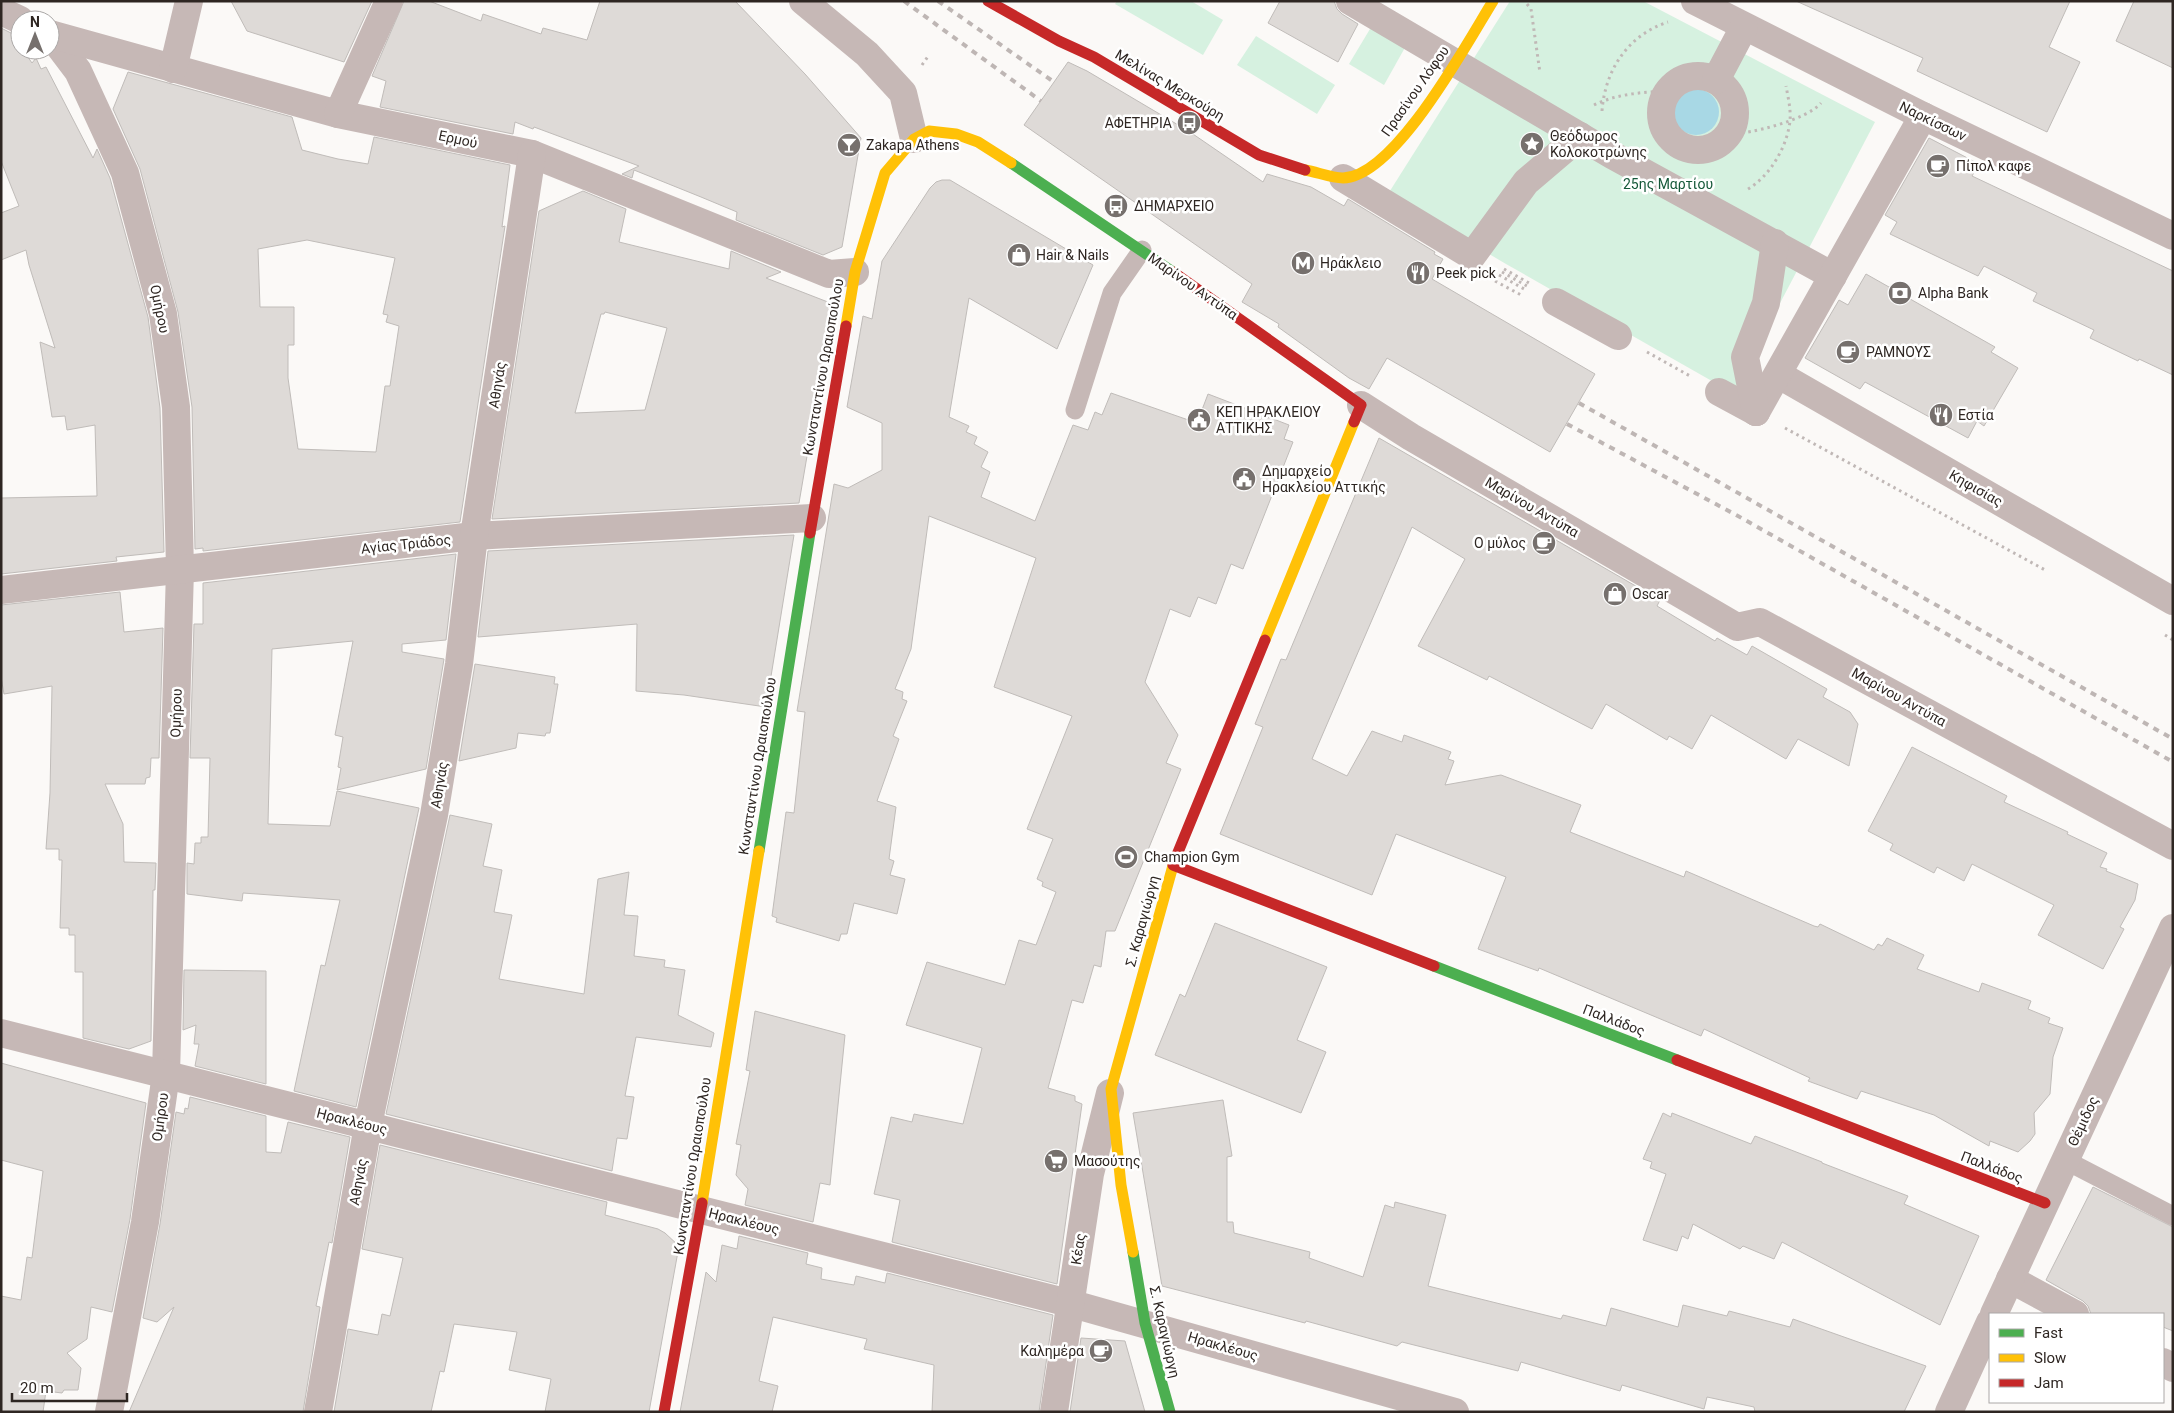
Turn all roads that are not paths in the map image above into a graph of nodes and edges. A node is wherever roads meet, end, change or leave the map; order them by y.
1 (189, 1) edge
2 (389, 1) edge
3 (803, 1) edge
4 (988, 1) edge
5 (1350, 1) edge
6 (1493, 1) edge
7 (1695, 1) edge
8 (1744, 27) junction
9 (60, 37) edge
10 (60, 47) edge
11 (1455, 63) junction
12 (173, 69) junction
13 (1716, 80) junction
14 (338, 114) junction
15 (1923, 116) junction
16 (1562, 125) junction
17 (914, 139) junction
18 (1677, 144) junction
19 (532, 154) junction
20 (1343, 178) junction
21 (1658, 179) junction
22 (2173, 236) edge
23 (1774, 243) junction
24 (1142, 250) junction
25 (854, 272) junction
26 (1833, 276) junction
27 (1556, 302) road end
28 (1618, 336) road end
29 (1779, 375) junction
30 (1718, 392) road end
31 (1361, 405) junction
32 (1075, 410) dead end
33 (1756, 412) junction
34 (1467, 452) dead end
35 (812, 518) junction
36 (474, 536) junction
37 (1616, 541) dead end
38 (180, 569) junction
39 (1, 590) edge
40 (2173, 601) edge
41 (2173, 846) edge
42 (1173, 865) junction
43 (2173, 928) edge
44 (1, 1033) edge
45 (166, 1074) junction
46 (1111, 1088) junction
47 (368, 1126) junction
48 (2065, 1160) junction
49 (2045, 1203) junction
50 (701, 1210) junction
51 (2173, 1216) edge
52 (2010, 1279) junction
53 (1069, 1303) junction
54 (1994, 1313) edge
55 (2073, 1313) edge
56 (1145, 1323) junction
57 (1989, 1324) edge
58 (109, 1412) edge
59 (318, 1412) edge
60 (664, 1412) edge
61 (1054, 1412) edge
62 (1170, 1412) edge
63 (1455, 1412) edge
64 (1949, 1412) edge

1 - 12 street
2 - 14 street
3 - 17 street
4 - 20 street, Μελίνας Μερκούρη
5 - 11 street
6 - 11 street, Πρασίνου Λόφου
7 - 8 street, Ναρκίσσων
8 - 13 street
8 - 15 street, Ναρκίσσων
9 - 12 street, Ερμού
10 - 38 street, Ομήρου
11 - 16 street
11 - 20 street, Πρασίνου Λόφου
12 - 14 street, Ερμού
13 - 18 street
13 - 18 street
14 - 19 street, Ερμού
15 - 22 street, Ναρκίσσων
15 - 26 street
16 - 20 street
16 - 21 street
17 - 24 street, Μαρίνου Αντύπα
17 - 25 street, Κωνσταντίνου Ωραιοπούλου
18 - 21 street
19 - 25 street, Ερμού
19 - 36 street, Αθηνάς
21 - 23 street
23 - 26 street
23 - 33 street
24 - 31 street, Μαρίνου Αντύπα
24 - 32 lane
25 - 35 street, Κωνσταντίνου Ωραιοπούλου
26 - 29 street
27 - 28 street
29 - 33 street
29 - 40 street, Κηφισίας
30 - 33 street
31 - 41 street, Μαρίνου Αντύπα
31 - 42 street, Σ. Καραγιώργη
34 - 37 street
35 - 36 street, Αγίας Τριάδος
35 - 50 street, Κωνσταντίνου Ωραιοπούλου
36 - 38 street, Αγίας Τριάδος
36 - 47 street, Αθηνάς
38 - 39 street, Αγίας Τριάδος
38 - 45 street, Ομήρου
42 - 46 street, Σ. Καραγιώργη
42 - 49 street, Παλλάδος
43 - 48 street, Θέμιδος
44 - 45 street, Ηρακλέους
45 - 47 street, Ηρακλέους
45 - 58 street, Ομήρου
46 - 53 street, Κέας
46 - 56 street, Σ. Καραγιώργη
47 - 50 street, Ηρακλέους
47 - 59 street, Αθηνάς
48 - 49 street, Θέμιδος
48 - 51 lane
49 - 52 street, Θέμιδος
50 - 53 street, Ηρακλέους
50 - 60 street, Κωνσταντίνου Ωραιοπούλου
52 - 54 street, Θέμιδος
52 - 55 street
53 - 56 street, Ηρακλέους
53 - 61 street, Κέας
56 - 62 street, Σ. Καραγιώργη
56 - 63 street, Ηρακλέους
57 - 64 street

